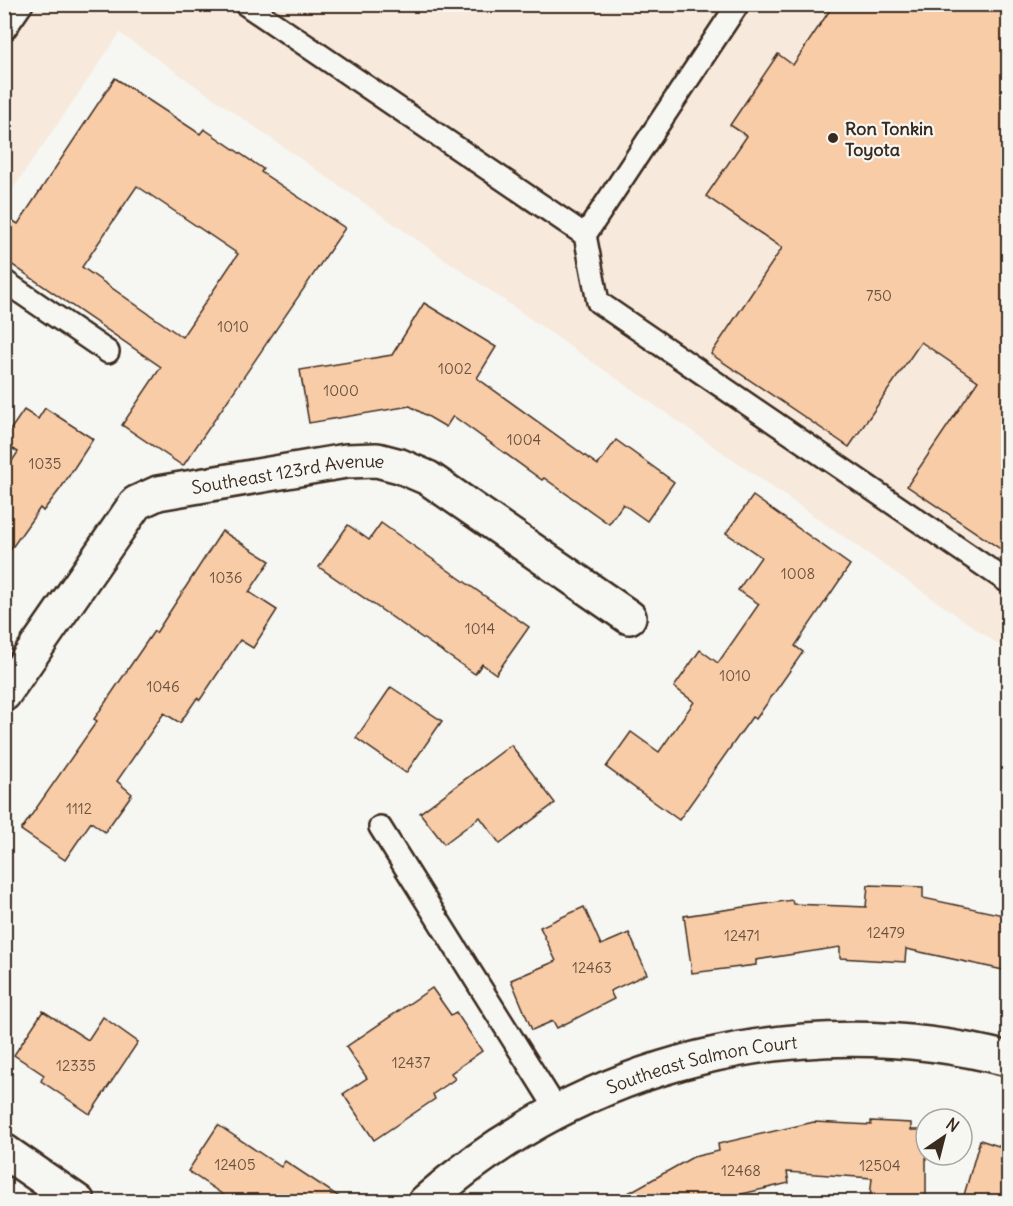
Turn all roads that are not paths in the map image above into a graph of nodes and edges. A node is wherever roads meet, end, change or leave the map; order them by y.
1 (22, 4) edge
2 (245, 4) edge
3 (738, 4) edge
4 (4, 30) edge
5 (585, 235) junction
6 (4, 281) edge
7 (108, 352) dead end
8 (1008, 582) edge
9 (629, 617) dead end
10 (4, 694) edge
11 (380, 828) dead end
12 (1008, 1059) edge
13 (557, 1110) junction
14 (4, 1151) edge
15 (78, 1202) edge
16 (426, 1202) edge

1 - 4 lane
2 - 5 lane
3 - 5 lane
5 - 8 lane
6 - 7 lane
9 - 10 street, Southeast 123rd Avenue
11 - 13 lane
12 - 13 street, Southeast Salmon Court
13 - 16 street, Southeast Salmon Court
14 - 15 street

